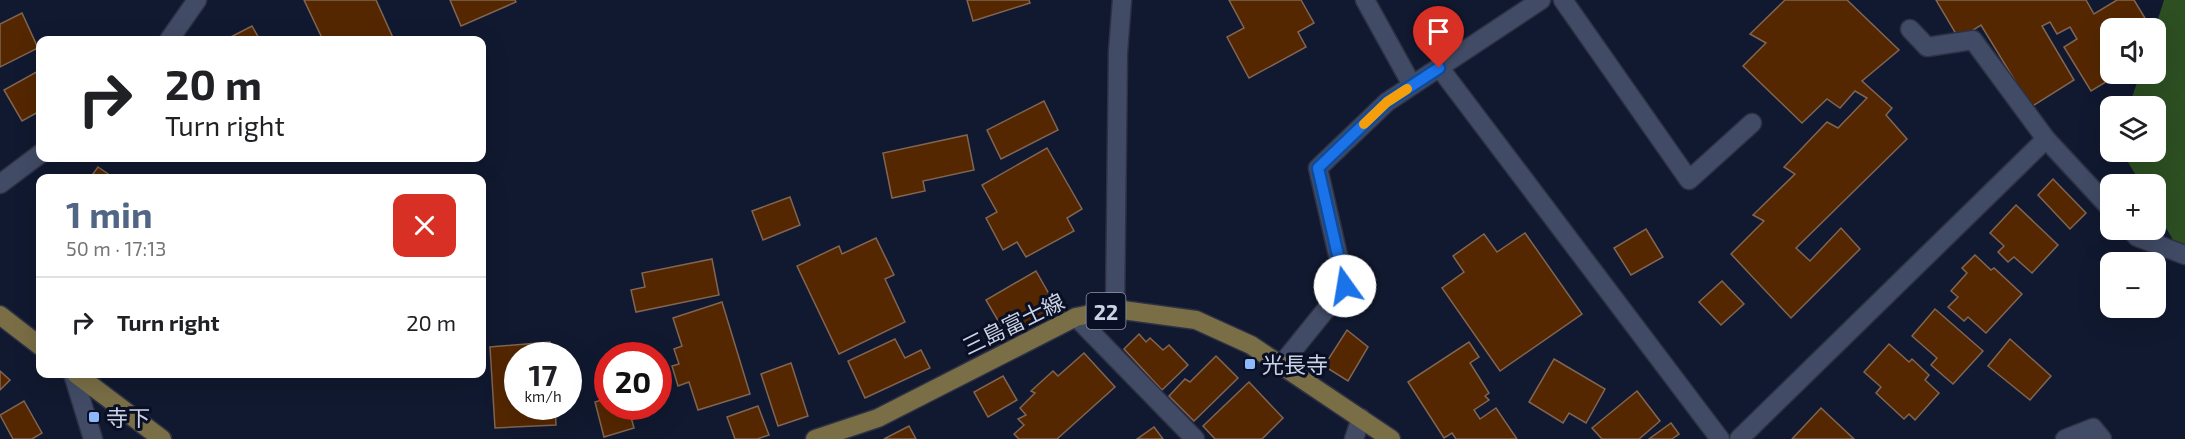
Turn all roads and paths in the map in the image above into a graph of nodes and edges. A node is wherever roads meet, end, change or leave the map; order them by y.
1 (197, 0) edge
2 (1122, 0) edge
3 (1365, 0) edge
4 (1541, 0) edge
5 (1563, 0) edge
6 (1910, 29) dead end
7 (172, 36) edge
8 (1439, 68) junction
9 (1412, 86) junction
10 (1752, 123) dead end
11 (2046, 139) junction
12 (36, 157) edge
13 (0, 184) edge
14 (2100, 197) edge
15 (2146, 240) edge
16 (2185, 255) edge
17 (1114, 309) junction
18 (0, 315) edge
19 (1076, 317) junction
20 (36, 343) edge
21 (1281, 365) junction
22 (76, 378) edge
23 (80, 378) edge
24 (1361, 418) junction
25 (93, 439) edge
26 (162, 439) edge
27 (815, 439) edge
28 (1196, 439) edge
29 (1354, 439) edge
30 (1391, 439) edge
31 (1720, 439) edge
32 (1739, 439) edge
33 (2065, 439) edge
34 (2102, 439) edge

1 - 7 street
2 - 17 street
3 - 9 street
4 - 8 street
5 - 10 street
6 - 11 street
8 - 9 street
8 - 31 street
9 - 21 street
11 - 14 street
11 - 32 street
12 - 13 street
15 - 16 street
17 - 19 main road, 三島富士線 / 22
17 - 21 main road, 三島富士線 / 22
18 - 20 main road
19 - 27 main road, 三島富士線 / 22
19 - 28 street
21 - 24 main road, 三島富士線 / 22
22 - 25 street
23 - 26 main road
24 - 29 street
24 - 30 main road, 三島富士線 / 22
33 - 34 street

